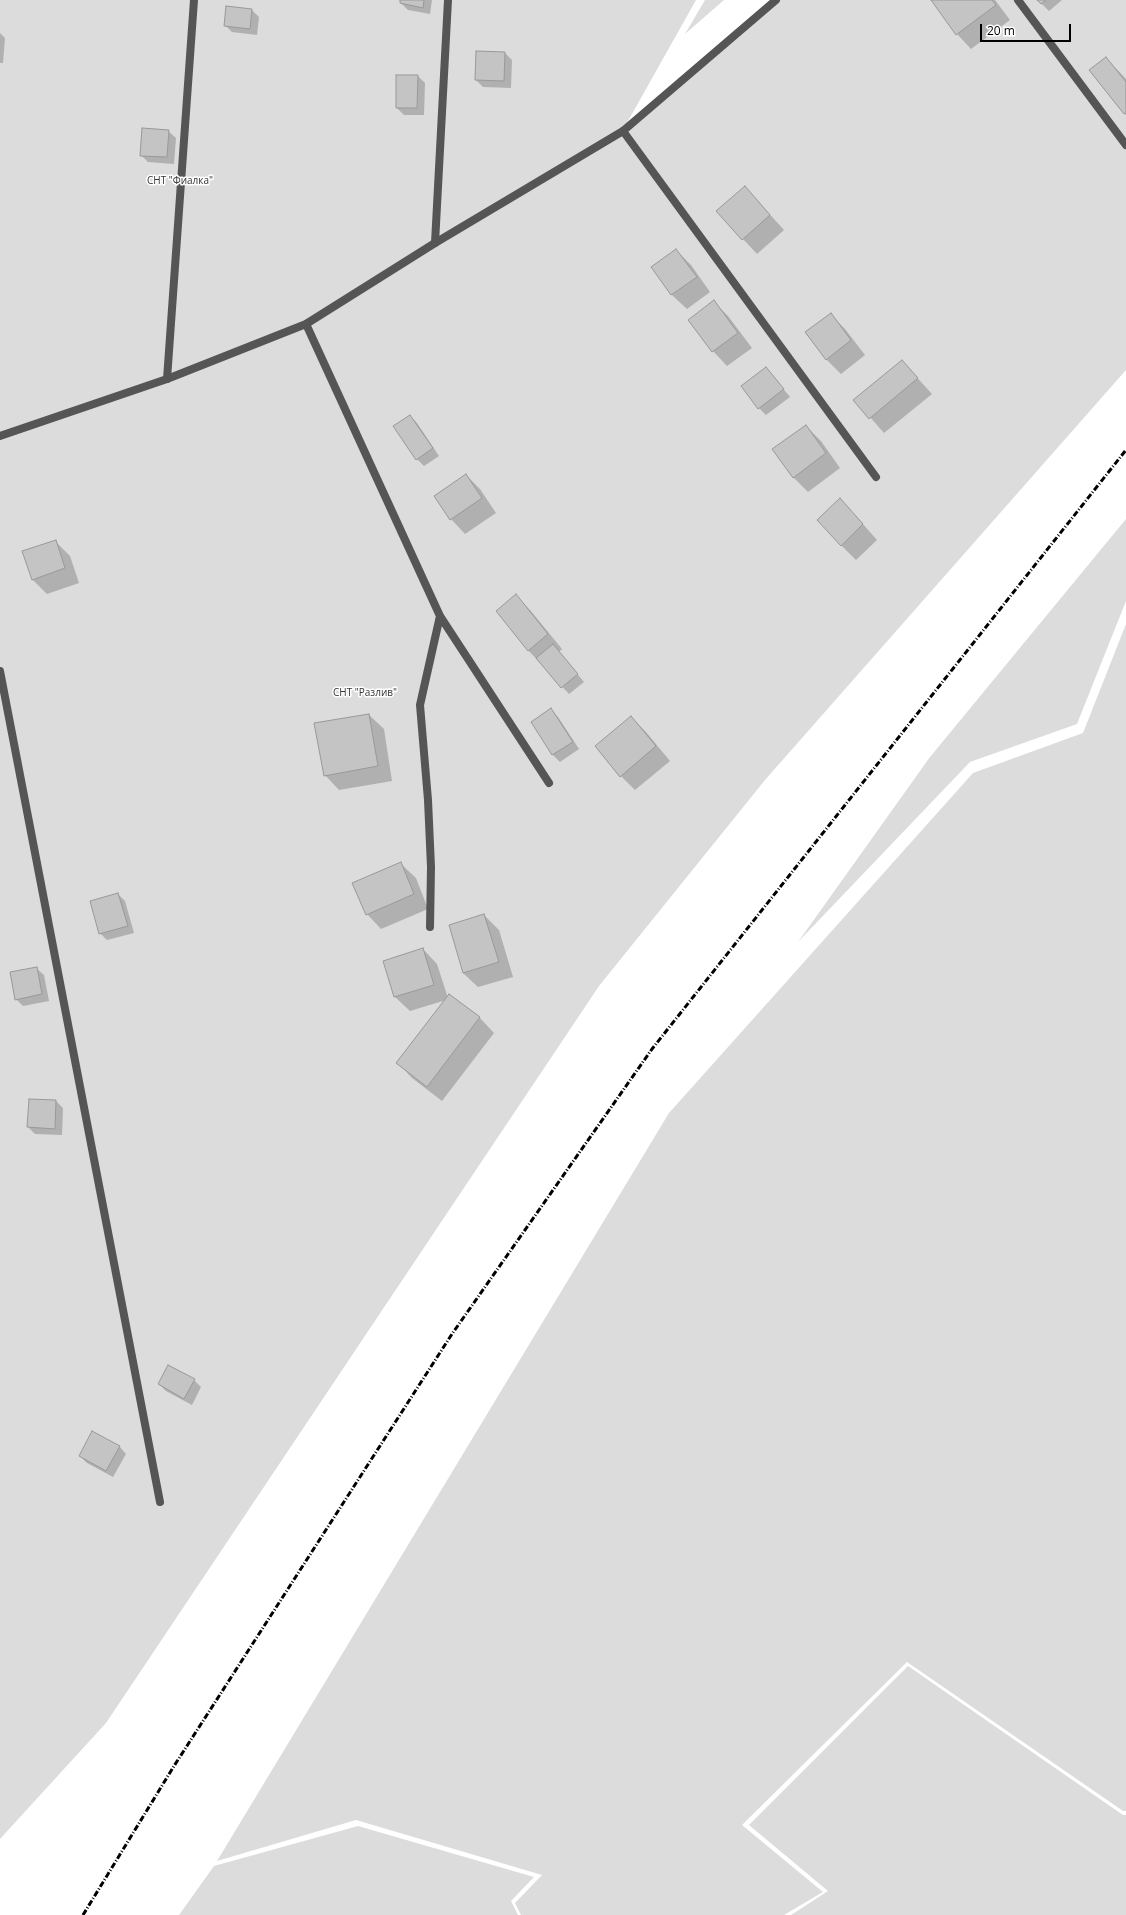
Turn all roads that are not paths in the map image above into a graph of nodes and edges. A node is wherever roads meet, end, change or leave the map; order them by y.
1 (194, 0) edge
2 (448, 0) edge
3 (776, 0) edge
4 (1018, 0) edge
5 (622, 131) junction
6 (1126, 145) edge
7 (435, 243) junction
8 (306, 324) junction
9 (167, 379) junction
10 (0, 436) edge
11 (876, 477) dead end
12 (440, 616) junction
13 (0, 671) edge
14 (549, 784) dead end
15 (430, 927) dead end
16 (160, 1502) dead end

1 - 9 street
2 - 7 street
3 - 5 street
4 - 6 street
5 - 7 street
5 - 11 street
7 - 8 street
8 - 9 street
8 - 12 street
9 - 10 street
12 - 14 street
12 - 15 street
13 - 16 street

